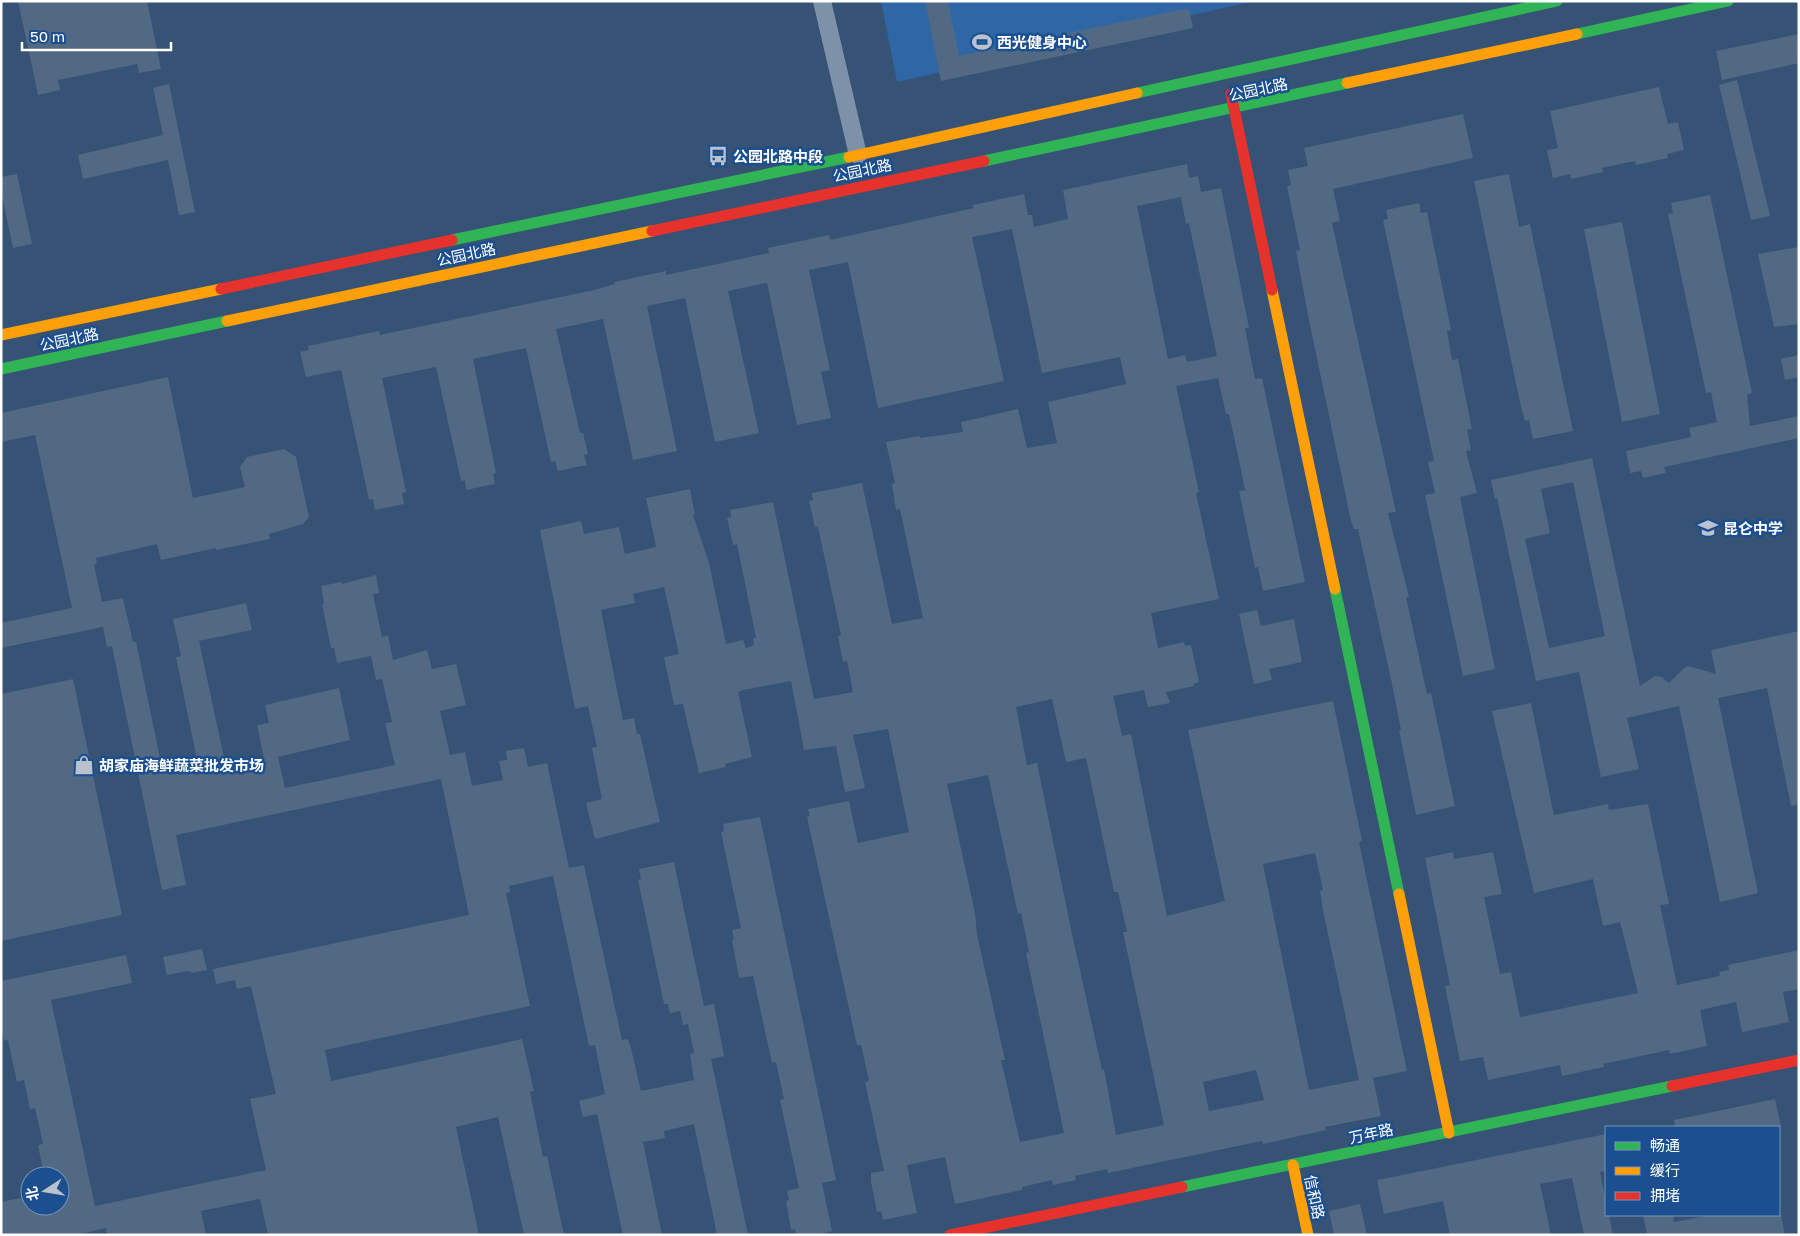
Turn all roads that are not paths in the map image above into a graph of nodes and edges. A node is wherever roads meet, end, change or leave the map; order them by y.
1 (822, 1) edge
2 (1557, 1) edge
3 (1728, 1) edge
4 (1227, 74) junction
5 (1234, 109) junction
6 (858, 155) junction
7 (1, 336) edge
8 (1, 369) edge
9 (1799, 1060) edge
10 (1449, 1133) junction
11 (1293, 1165) junction
12 (950, 1235) edge
13 (1308, 1235) edge

1 - 6 street
2 - 4 main road, 公园北路
3 - 5 main road, 公园北路
4 - 5 main road
4 - 6 main road, 公园北路
5 - 8 main road, 公园北路
5 - 10 main road
6 - 7 main road, 公园北路
9 - 10 main road, 万年路
10 - 11 main road, 万年路
11 - 12 main road, 万年路
11 - 13 main road, 信和路

